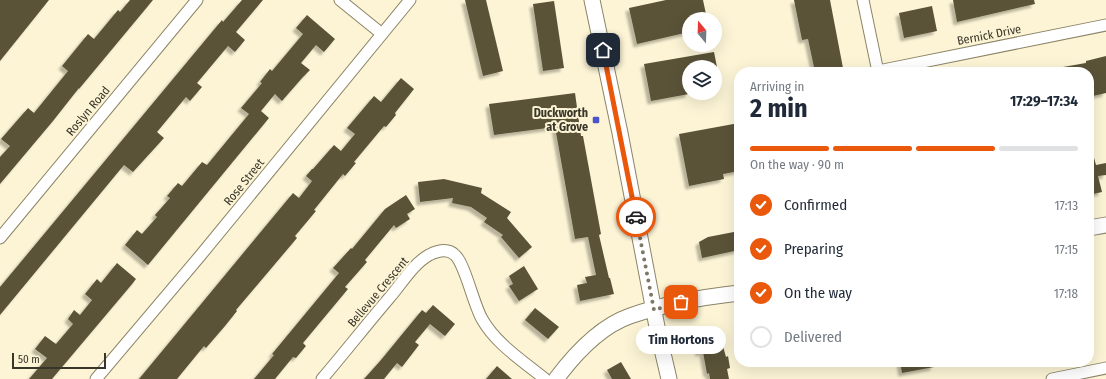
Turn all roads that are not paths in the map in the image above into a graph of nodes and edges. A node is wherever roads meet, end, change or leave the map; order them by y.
1 (197, 0) edge
2 (340, 0) edge
3 (410, 0) edge
4 (592, 0) edge
5 (863, 0) edge
6 (1106, 25) edge
7 (382, 34) junction
8 (877, 67) edge
9 (898, 67) edge
10 (1106, 224) edge
11 (1094, 227) edge
12 (0, 238) edge
13 (734, 294) edge
14 (654, 310) junction
15 (1106, 368) edge
16 (96, 379) edge
17 (322, 379) edge
18 (545, 379) edge
19 (556, 379) edge
20 (669, 379) edge
21 (1052, 379) edge

1 - 12 street, Roslyn Road
2 - 7 street
3 - 7 street, Rose Street
4 - 14 main road
5 - 8 street
6 - 9 street, Bernick Drive
7 - 16 street, Rose Street
10 - 11 main road
13 - 14 main road
14 - 19 main road
14 - 20 main road
15 - 21 street
17 - 18 street, Bellevue Crescent

